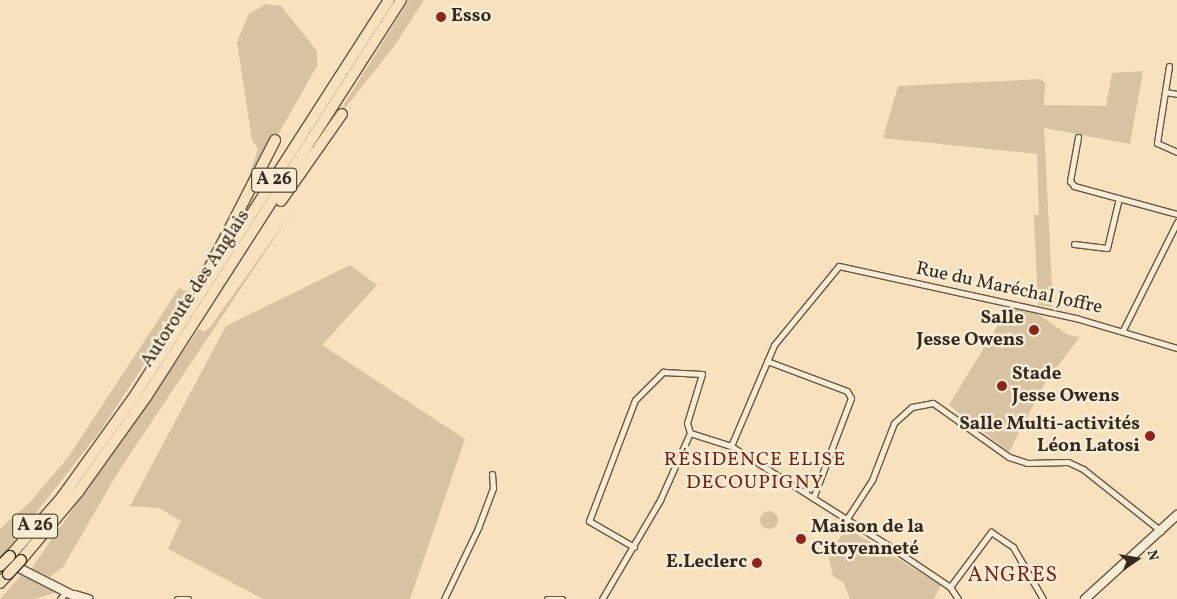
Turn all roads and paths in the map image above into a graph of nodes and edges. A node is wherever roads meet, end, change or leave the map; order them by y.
1 (390, 0) edge
2 (402, 0) edge
3 (1169, 66) dead end
4 (1165, 92) junction
5 (1177, 94) edge
6 (342, 114) dead end
7 (1078, 137) dead end
8 (275, 140) dead end
9 (1177, 152) edge
10 (1119, 198) junction
11 (1177, 214) edge
12 (1177, 222) edge
13 (1171, 241) junction
14 (248, 242) junction
15 (1074, 244) dead end
16 (1177, 244) edge
17 (1122, 330) junction
18 (1177, 348) edge
19 (158, 360) junction
20 (767, 361) junction
21 (690, 433) junction
22 (731, 446) junction
23 (492, 474) dead end
24 (813, 498) junction
25 (1177, 515) edge
26 (846, 520) junction
27 (1161, 531) junction
28 (634, 547) junction
29 (5, 558) edge
30 (0, 566) edge
31 (0, 583) edge
32 (950, 587) junction
33 (66, 592) junction
34 (60, 599) edge
35 (80, 599) edge
36 (88, 599) edge
37 (177, 599) edge
38 (188, 599) edge
39 (444, 599) edge
40 (546, 599) edge
41 (562, 599) edge
42 (602, 599) edge
43 (958, 599) edge
44 (1043, 599) edge
45 (1085, 599) edge

1 - 19 highway, Autoroute des Anglais / A 26
2 - 14 highway, Autoroute des Anglais / A 26
3 - 4 street
4 - 5 street
4 - 9 street
6 - 14 highway
7 - 10 street
8 - 19 highway
10 - 11 street
10 - 15 street
12 - 13 street
13 - 16 street
13 - 17 street
14 - 31 highway, Autoroute des Anglais / A 26, bridge
17 - 18 street, Rue du Maréchal Joffre
17 - 20 street, Rue du Maréchal Joffre
19 - 29 highway, Autoroute des Anglais / A 26
20 - 22 street
20 - 24 street
21 - 22 street
21 - 28 street
21 - 28 street
22 - 24 street
23 - 39 street
24 - 26 street
25 - 27 street
26 - 27 street
26 - 32 street
27 - 45 street
28 - 42 street
29 - 30 highway, Autoroute des Anglais / A 26, bridge
29 - 33 street
32 - 43 street
32 - 44 street
33 - 34 street
33 - 35 street
33 - 36 street
37 - 38 street
40 - 41 street

